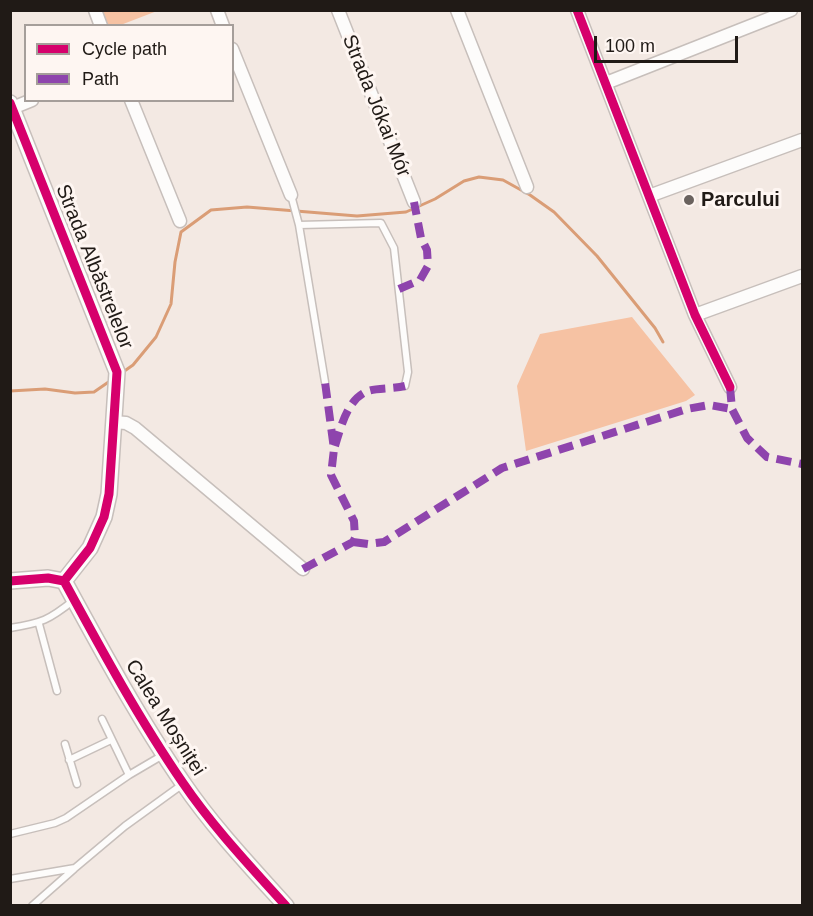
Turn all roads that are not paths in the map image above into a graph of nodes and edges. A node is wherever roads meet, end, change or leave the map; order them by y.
1 (338, 10) edge
2 (457, 10) edge
3 (577, 10) edge
4 (791, 10) edge
5 (234, 54) edge
6 (606, 83) junction
7 (26, 102) edge
8 (133, 102) edge
9 (11, 107) edge
10 (802, 140) edge
11 (527, 187) dead end
12 (291, 195) joint
13 (649, 196) junction
14 (414, 202) dead end
15 (180, 221) dead end
16 (299, 225) junction
17 (802, 276) edge
18 (694, 315) junction
19 (325, 382) dead end
20 (405, 386) dead end
21 (730, 387) dead end
22 (113, 422) junction
23 (303, 569) dead end
24 (10, 580) edge
25 (64, 581) junction
26 (75, 600) junction
27 (39, 624) junction
28 (10, 628) edge
29 (57, 691) dead end
30 (102, 719) dead end
31 (111, 740) junction
32 (65, 744) dead end
33 (164, 754) junction
34 (69, 760) junction
35 (129, 775) junction
36 (77, 784) dead end
37 (183, 784) junction
38 (10, 834) edge
39 (75, 868) junction
40 (10, 879) edge
41 (32, 906) edge
42 (286, 906) edge

1 - 14 street, Strada Jókai Mór
2 - 11 street
3 - 6 street
4 - 6 street
5 - 12 street
6 - 13 street
7 - 9 street
8 - 15 street
9 - 22 street, Strada Albăstrelelor
10 - 13 street
12 - 16 lane
13 - 18 street
16 - 19 lane
16 - 20 lane
17 - 18 street
18 - 21 street
22 - 23 street
22 - 25 street, Strada Albăstrelelor
24 - 25 street
25 - 26 street, Calea Moșniței
26 - 27 lane
26 - 33 street, Calea Moșniței
27 - 28 lane
27 - 29 lane
30 - 31 lane
31 - 34 lane
31 - 35 lane
32 - 34 lane
33 - 35 lane
33 - 37 street, Calea Moșniței
34 - 36 lane
35 - 38 lane
37 - 39 lane
37 - 42 street, Calea Moșniței
39 - 40 lane
39 - 41 lane

